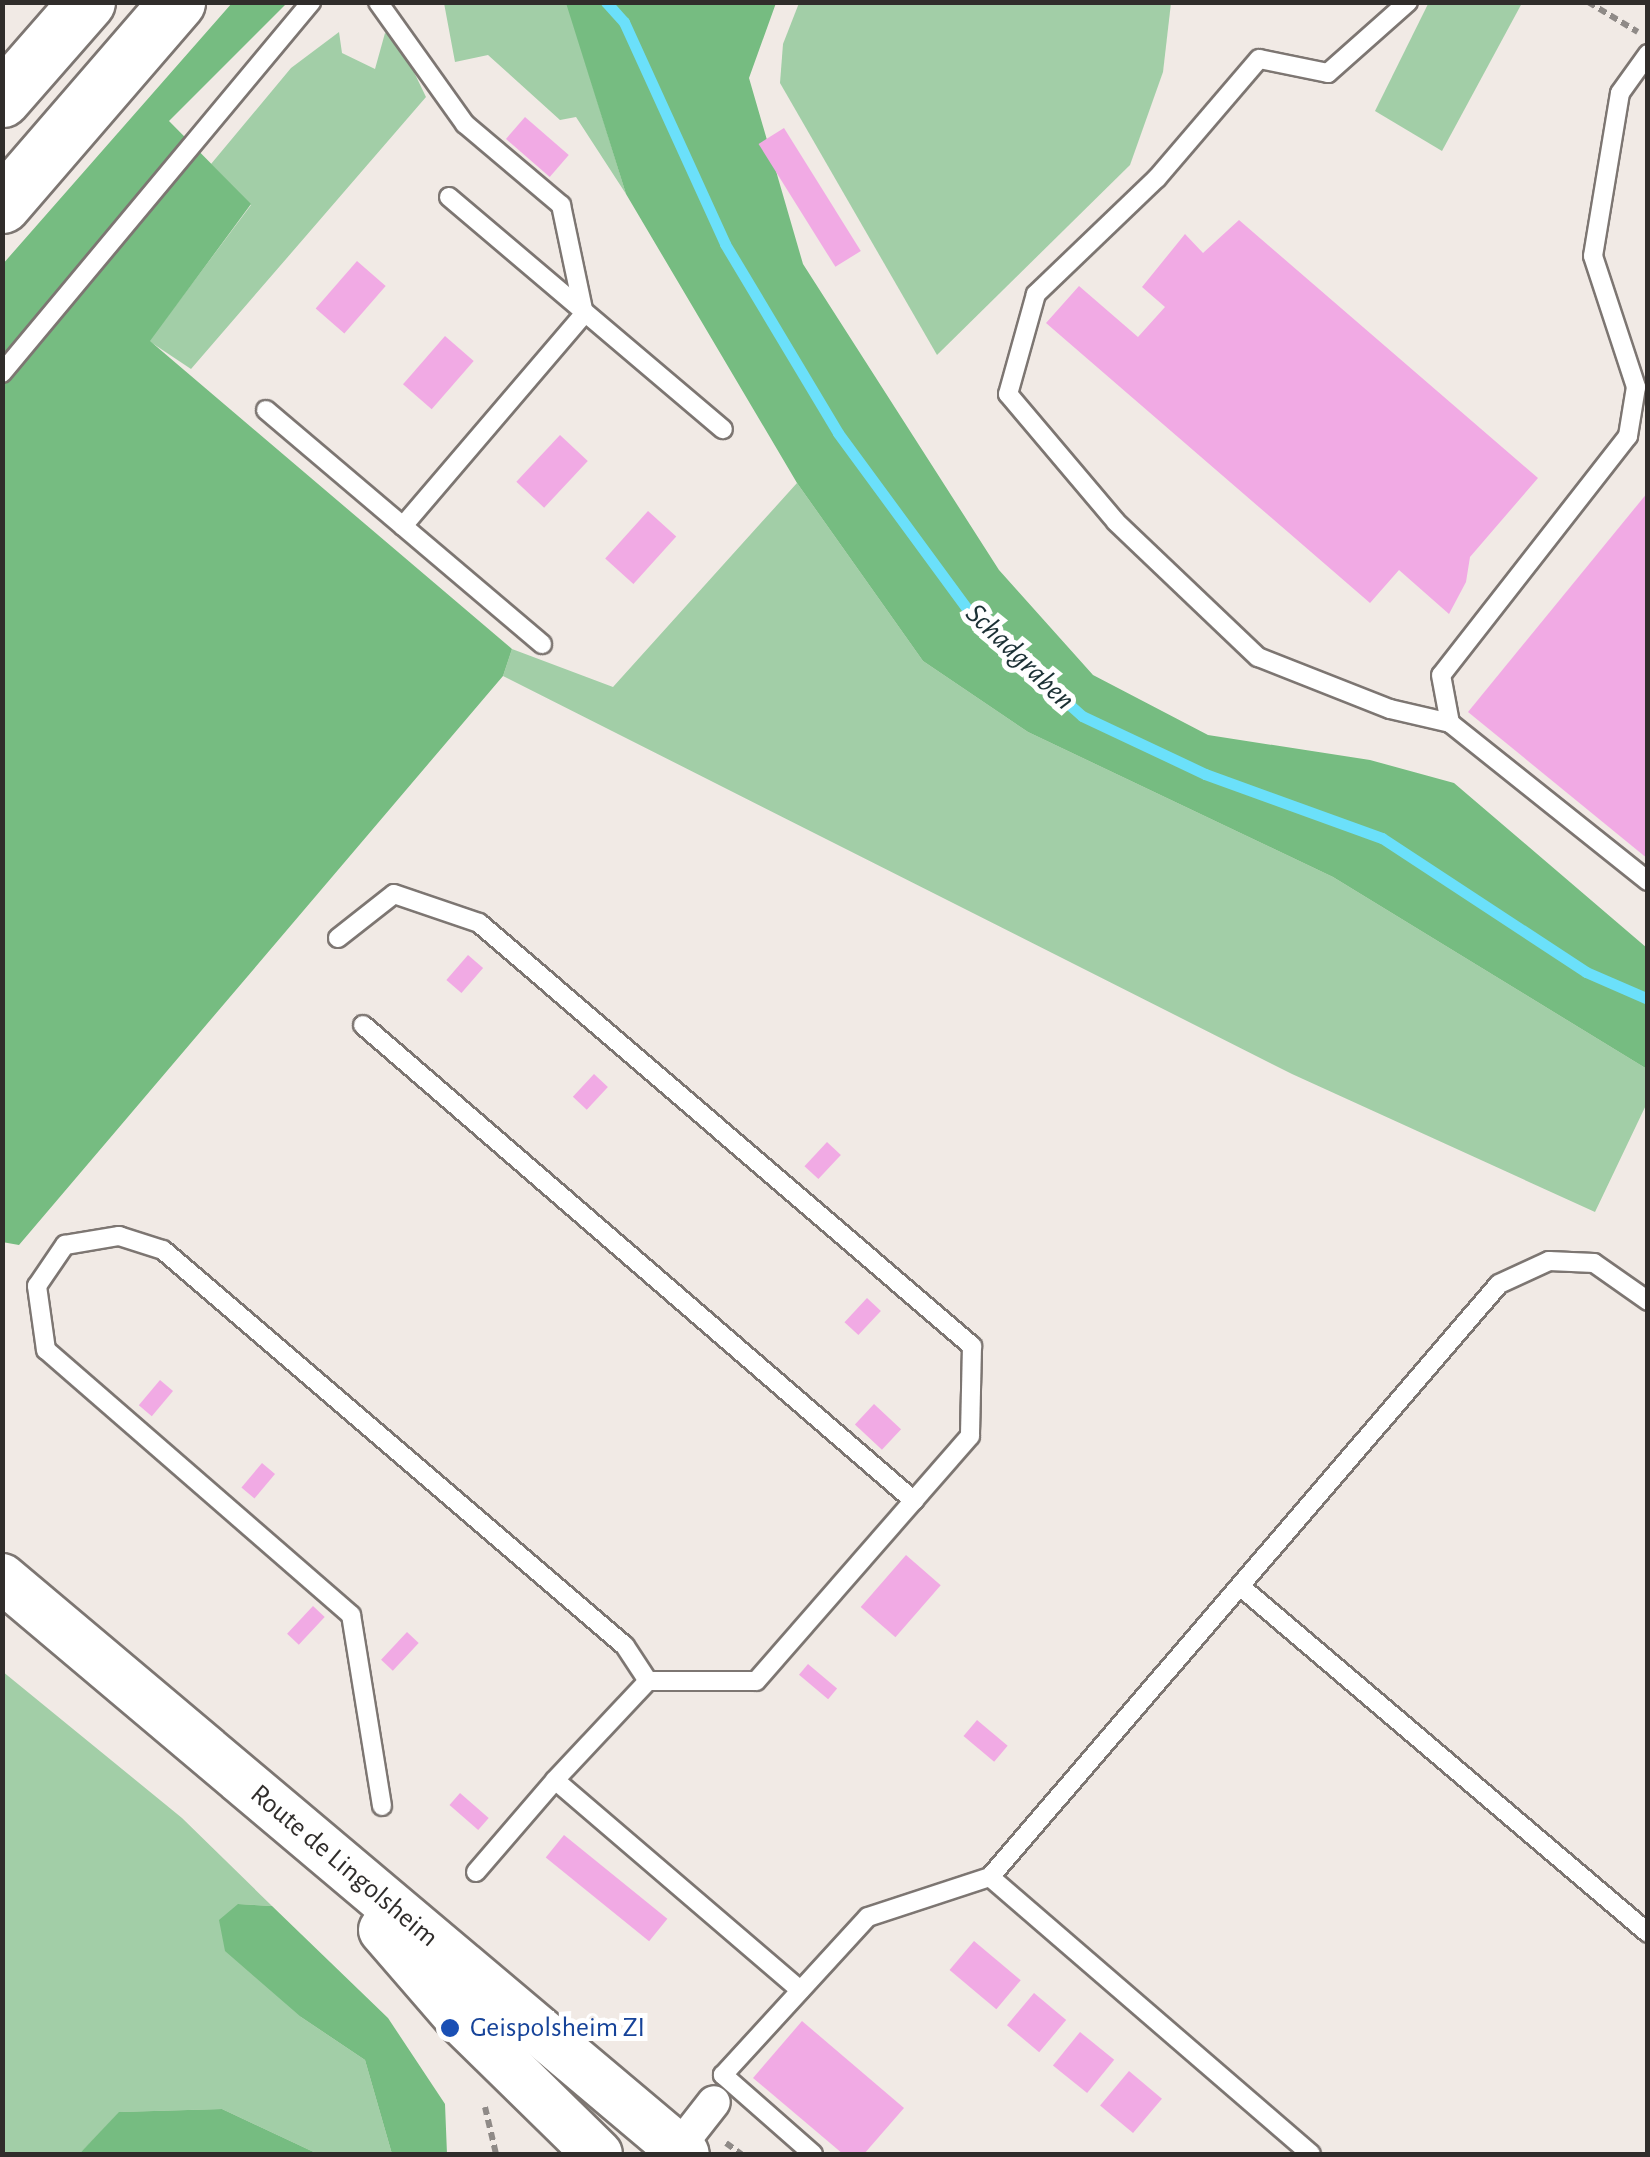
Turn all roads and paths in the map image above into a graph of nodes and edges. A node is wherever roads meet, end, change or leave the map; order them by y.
1 (87, 2) edge
2 (177, 2) edge
3 (311, 2) edge
4 (378, 2) edge
5 (1408, 2) edge
6 (1588, 2) edge
7 (1648, 37) edge
8 (1648, 54) edge
9 (2, 99) edge
10 (449, 197) dead end
11 (2, 206) edge
12 (584, 314) junction
13 (2, 373) edge
14 (266, 410) dead end
15 (722, 429) dead end
16 (1628, 436) junction
17 (1648, 438) edge
18 (402, 526) junction
19 (542, 644) dead end
20 (1450, 723) junction
21 (1648, 880) edge
22 (338, 938) dead end
23 (363, 1024) dead end
24 (1648, 1300) edge
25 (914, 1500) junction
26 (2, 1578) edge
27 (1241, 1587) junction
28 (2, 1601) edge
29 (648, 1681) junction
30 (556, 1780) junction
31 (382, 1806) dead end
32 (476, 1872) dead end
33 (990, 1877) junction
34 (1648, 1932) edge
35 (800, 1990) junction
36 (718, 2089) junction
37 (682, 2151) edge
38 (598, 2154) edge
39 (813, 2154) edge
40 (1311, 2154) edge

1 - 9 highway
2 - 11 highway
3 - 13 lane
4 - 12 lane
5 - 20 lane
6 - 7 path
8 - 16 lane
10 - 12 lane
12 - 15 lane
12 - 18 lane
14 - 18 lane
16 - 17 lane
16 - 20 lane
18 - 19 lane
20 - 21 lane
22 - 25 lane
23 - 25 lane
24 - 27 lane
25 - 29 lane
26 - 37 main road, Route de Lingolsheim
27 - 33 lane
27 - 34 lane
28 - 38 main road, Route de Lingolsheim
29 - 30 lane
29 - 31 lane
30 - 32 lane
30 - 35 lane
33 - 35 lane
33 - 40 lane
35 - 36 lane
36 - 37 street
36 - 39 lane

